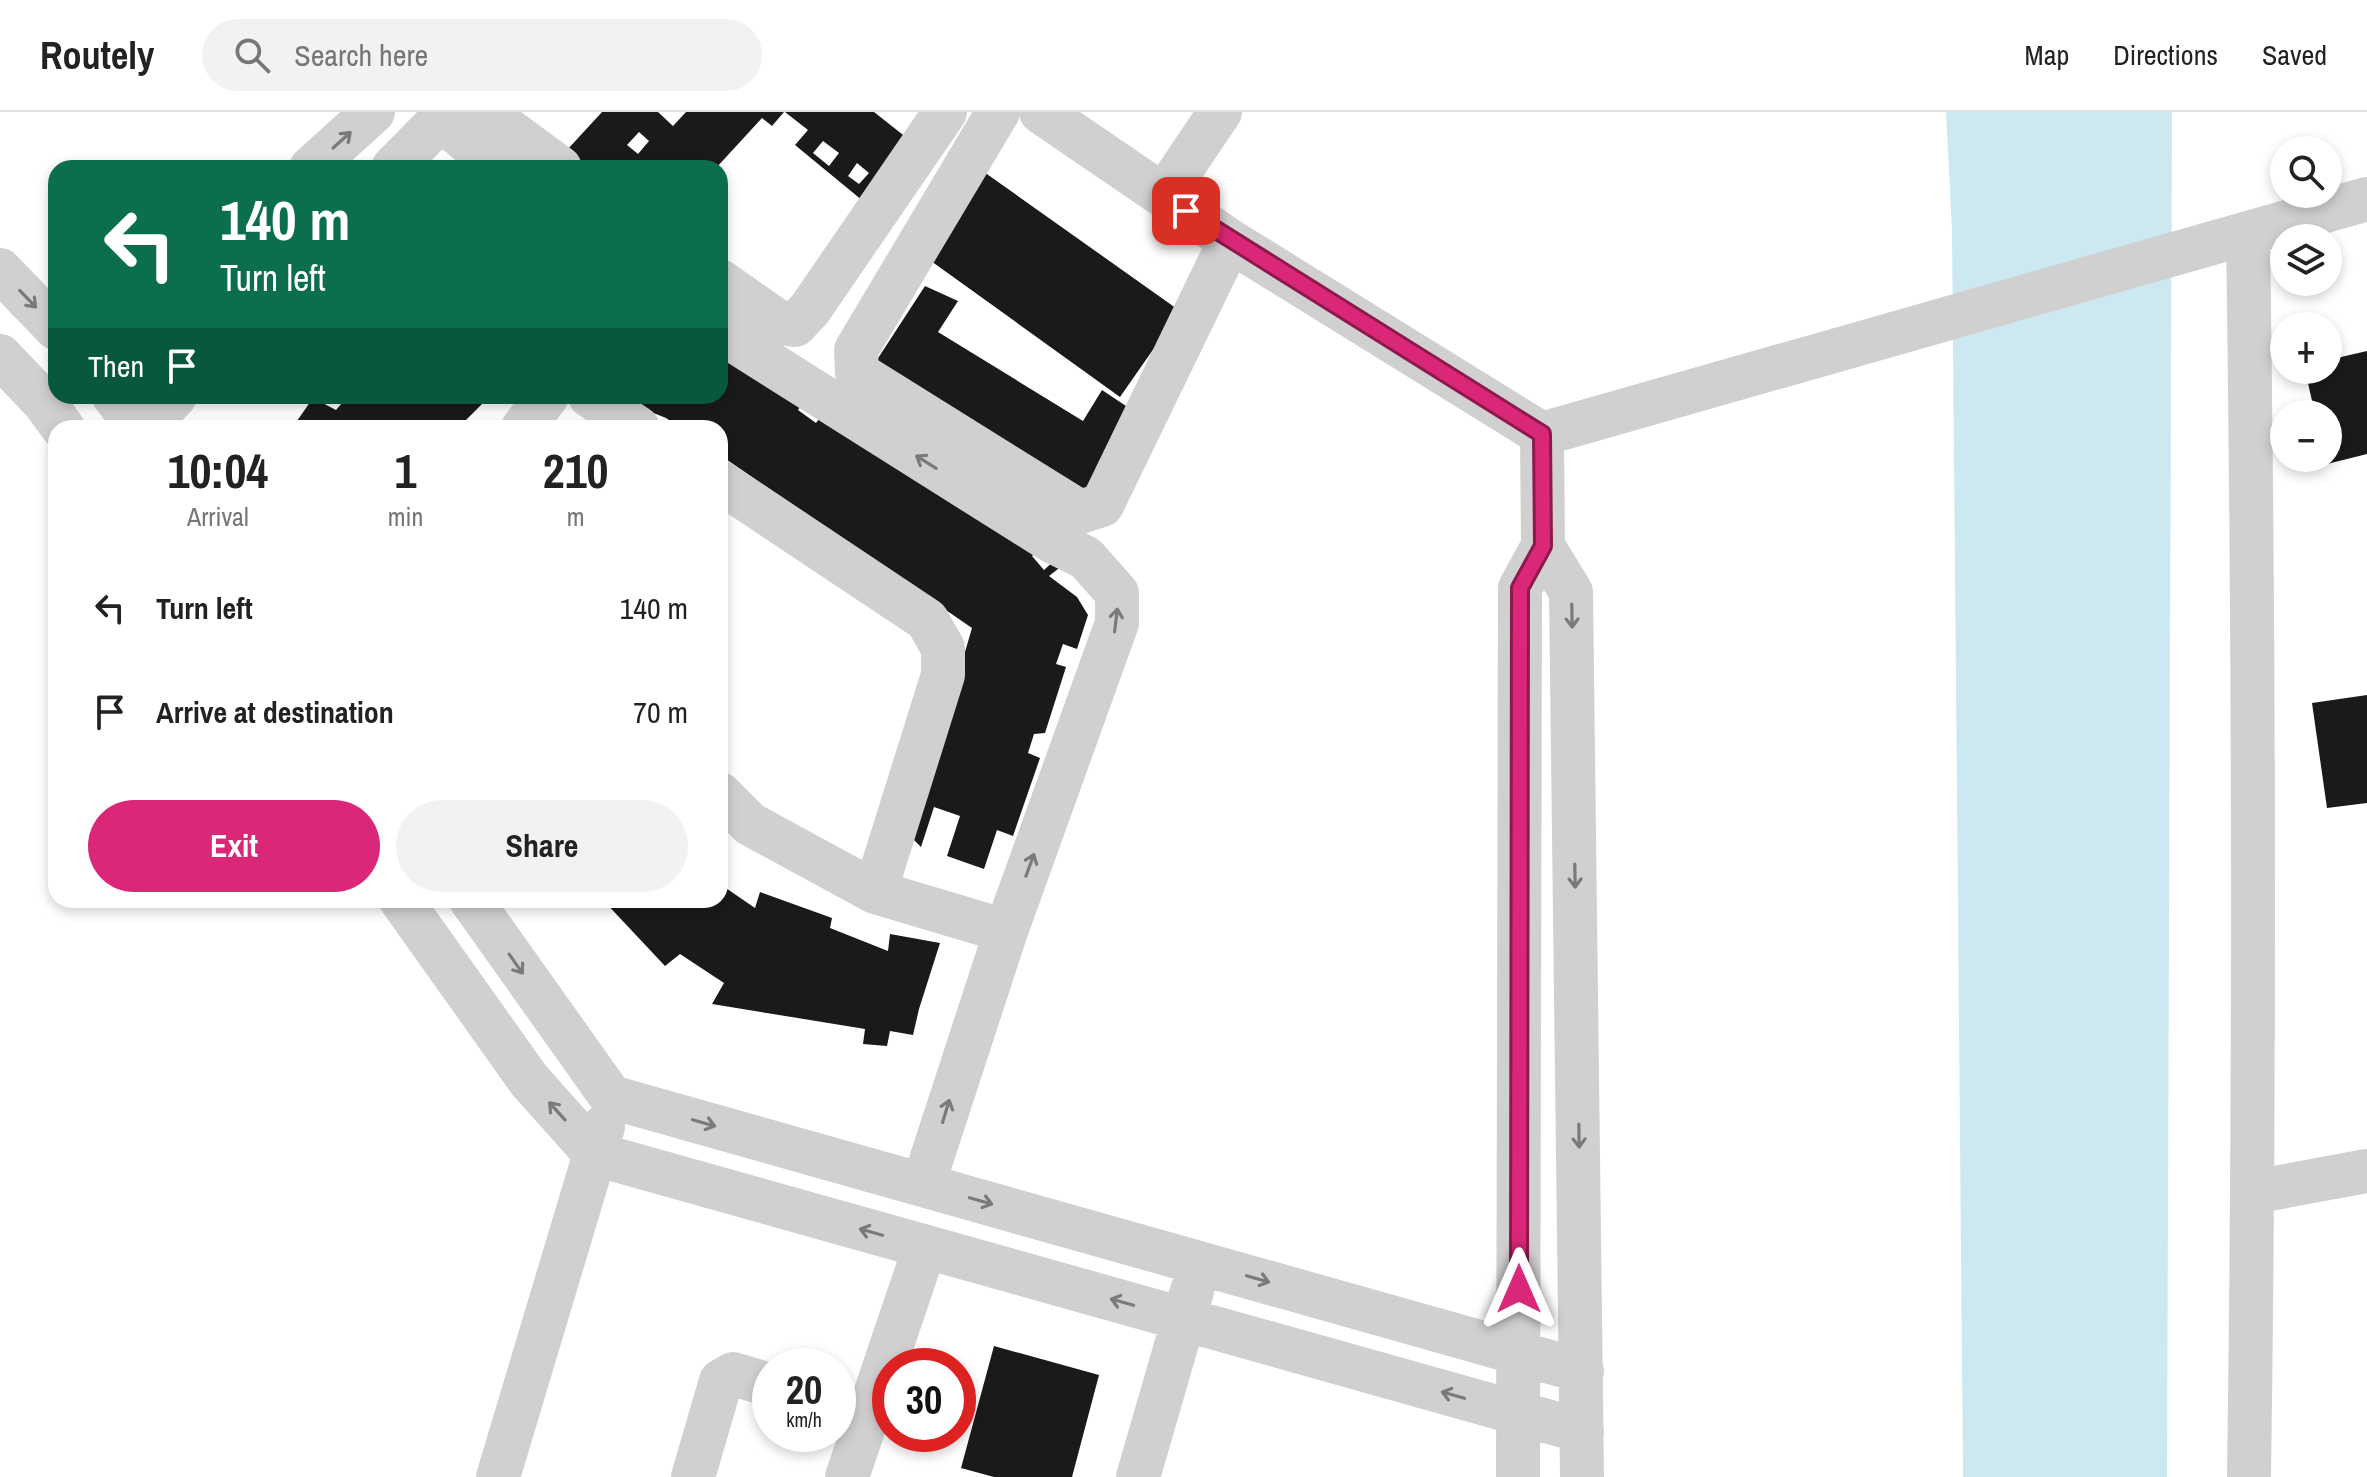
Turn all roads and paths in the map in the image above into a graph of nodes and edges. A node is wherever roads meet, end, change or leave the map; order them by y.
1 (373, 112) edge
2 (484, 112) edge
3 (945, 112) edge
4 (998, 112) edge
5 (1041, 112) edge
6 (1220, 112) edge
7 (444, 116) edge
8 (320, 160) edge
9 (401, 160) edge
10 (491, 160) edge
11 (549, 160) edge
12 (1164, 195) junction
13 (2367, 199) edge
14 (2248, 233) junction
15 (1230, 241) junction
16 (0, 270) edge
17 (728, 287) edge
18 (48, 320) edge
19 (728, 337) edge
20 (0, 356) edge
21 (48, 401) edge
22 (168, 404) edge
23 (602, 404) edge
24 (152, 420) edge
25 (626, 420) edge
26 (1542, 434) junction
27 (728, 487) edge
28 (1543, 546) junction
29 (728, 802) edge
30 (875, 892) junction
31 (407, 908) edge
32 (477, 908) edge
33 (1006, 931) junction
34 (611, 1097) junction
35 (595, 1154) junction
36 (2367, 1171) edge
37 (923, 1185) junction
38 (2253, 1192) junction
39 (938, 1251) junction
40 (1201, 1263) junction
41 (1184, 1319) junction
42 (916, 1348) edge
43 (1519, 1353) junction
44 (1582, 1371) junction
45 (752, 1380) edge
46 (1518, 1414) junction
47 (1582, 1431) junction
48 (883, 1452) edge
49 (498, 1477) edge
50 (693, 1477) edge
51 (847, 1477) edge
52 (875, 1477) edge
53 (1138, 1477) edge
54 (1518, 1477) edge
55 (1582, 1477) edge
56 (2249, 1477) edge

8 -> 1 street
2 - 11 street
3 - 17 street
4 - 15 street
5 - 12 street
6 - 12 street
7 - 9 street
7 - 10 street
12 - 15 street
13 - 14 street
14 - 26 street
14 - 38 street
15 - 26 street
16 -> 18 street
33 -> 19 street
20 - 21 street
22 - 24 street
23 - 25 street
26 - 28 street
27 - 30 street
28 - 43 street
28 -> 44 street
29 - 30 street
30 - 33 street
35 -> 31 street
32 -> 34 street
37 -> 33 street
34 - 35 street
34 -> 37 street
39 -> 35 street
35 - 49 street
36 - 38 street
37 -> 40 street
38 - 56 street
41 -> 39 street
39 - 42 street
39 - 51 street
40 - 41 street
40 -> 43 street
46 -> 41 street
41 - 53 street
43 - 44 street
43 - 46 street
44 - 47 street
45 - 50 street
46 - 47 street
46 - 54 street
47 - 55 street
48 - 52 street

